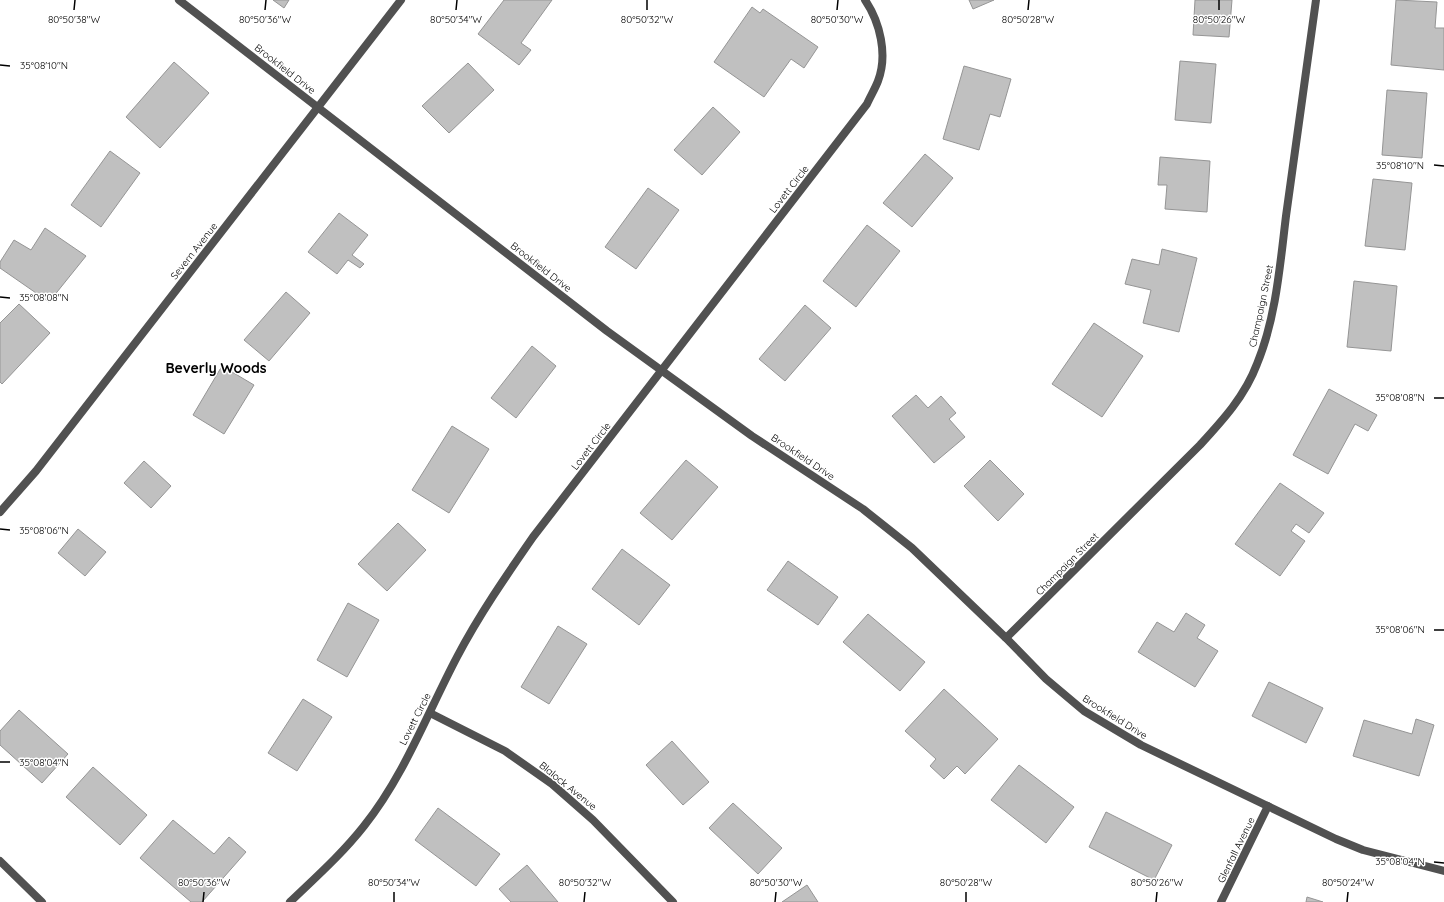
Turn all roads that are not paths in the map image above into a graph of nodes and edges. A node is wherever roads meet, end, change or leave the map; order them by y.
1 (179, 0) edge
2 (401, 0) edge
3 (865, 0) edge
4 (1316, 0) edge
5 (318, 107) junction
6 (662, 370) junction
7 (0, 512) edge
8 (1006, 638) junction
9 (430, 713) junction
10 (1268, 806) junction
11 (0, 861) edge
12 (1444, 871) edge
13 (42, 902) edge
14 (290, 902) edge
15 (673, 902) edge
16 (1221, 902) edge

1 - 5 street, Brookfield Drive
2 - 5 street, Severn Avenue
3 - 6 street, Lovett Circle
4 - 8 street, Champaign Street
5 - 6 street, Brookfield Drive
5 - 7 street, Severn Avenue
6 - 8 street, Brookfield Drive
6 - 9 street, Lovett Circle
8 - 10 street, Brookfield Drive
9 - 14 street, Lovett Circle
9 - 15 street, Blalock Avenue
10 - 12 street, Brookfield Drive
10 - 16 street, Glenfall Avenue
11 - 13 street

